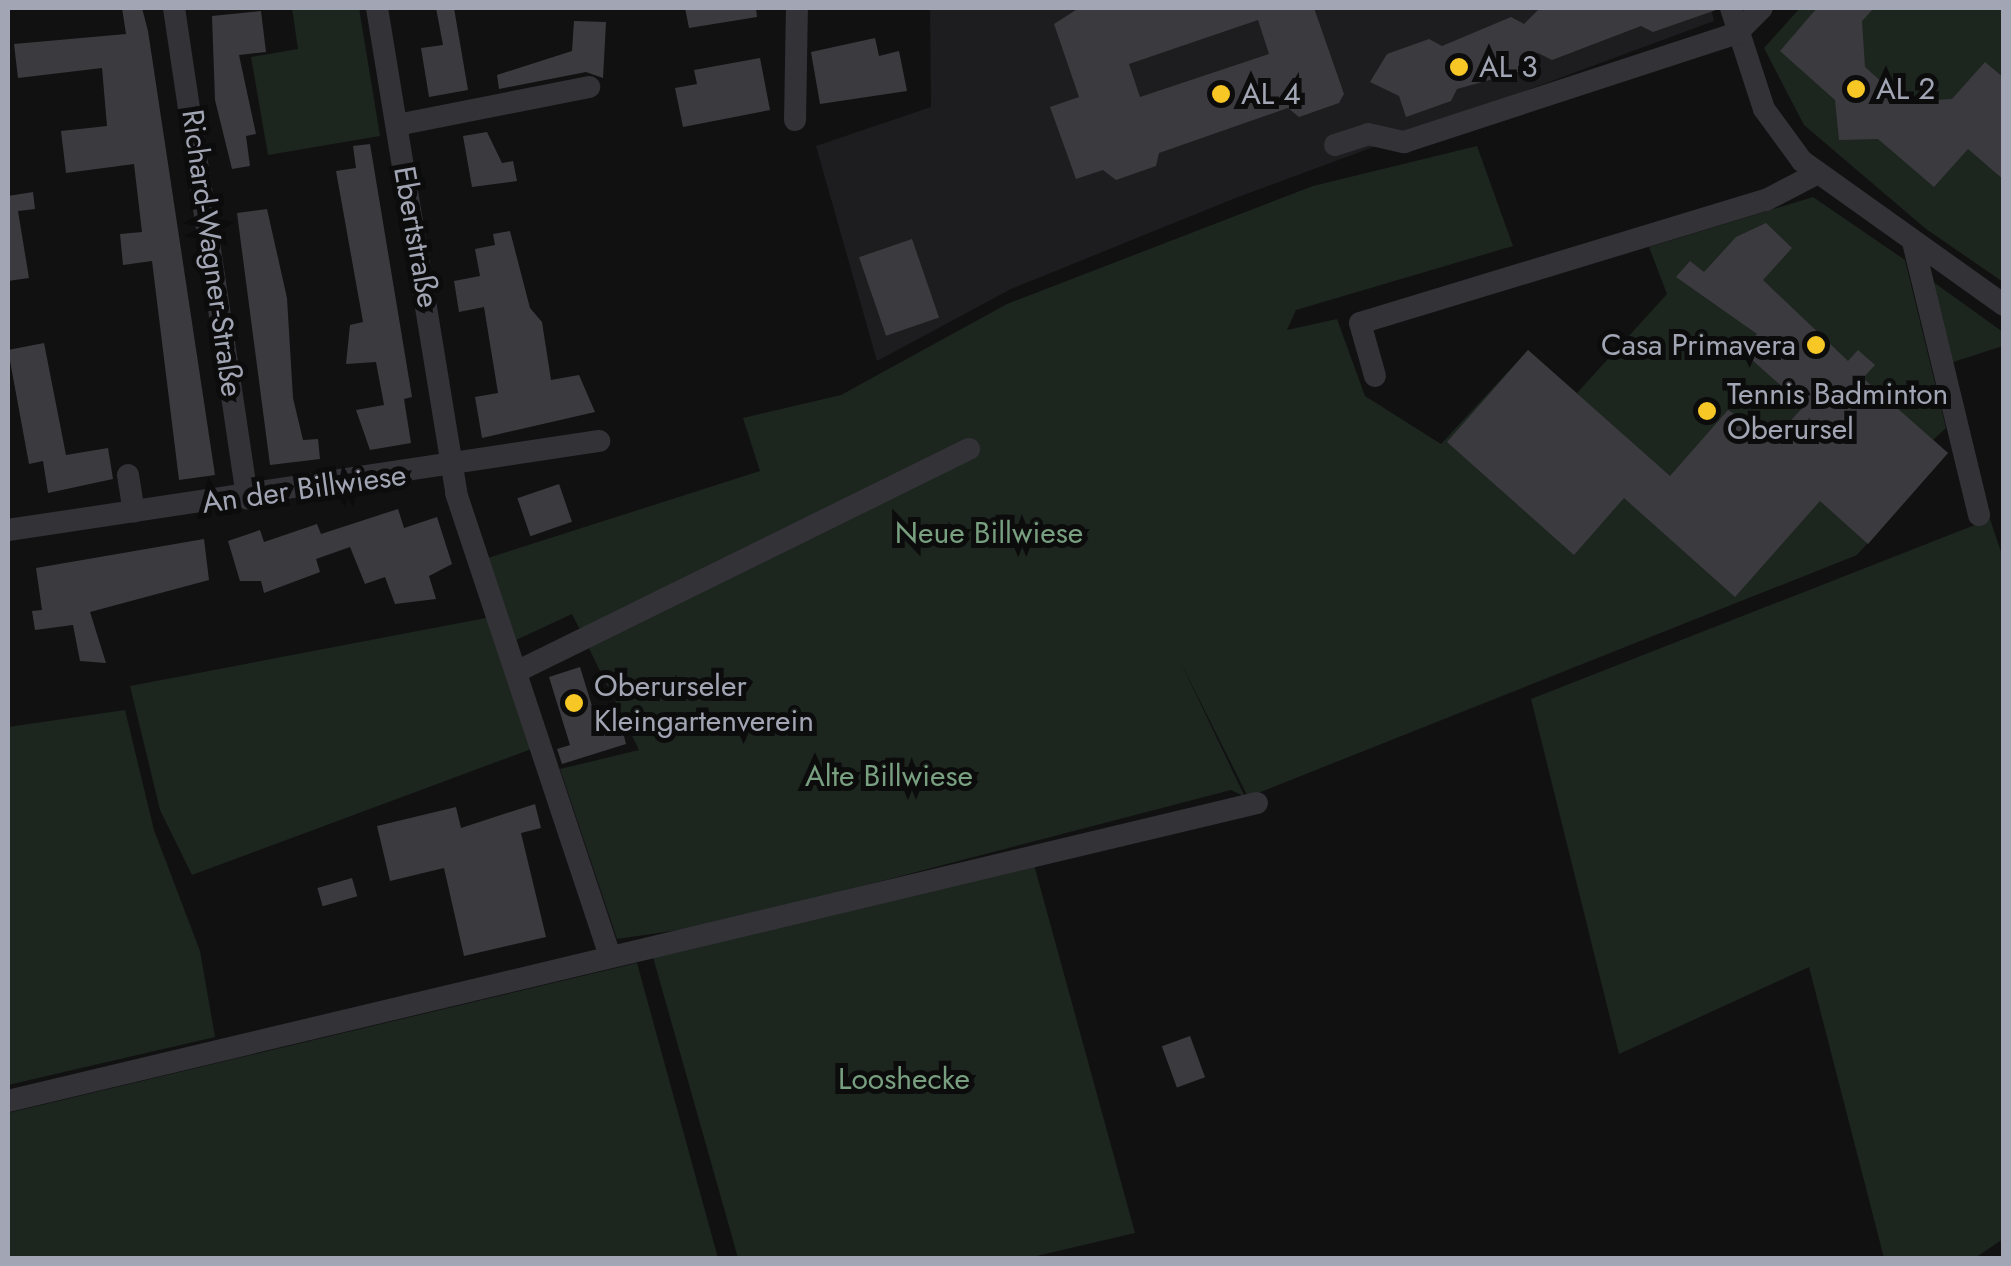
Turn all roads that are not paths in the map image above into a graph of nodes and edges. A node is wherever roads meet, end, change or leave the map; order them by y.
1 (174, 8) edge
2 (377, 8) edge
3 (797, 8) edge
4 (1731, 8) edge
5 (1762, 8) edge
6 (1737, 33) junction
7 (589, 87) dead end
8 (794, 120) dead end
9 (397, 125) junction
10 (1336, 145) dead end
11 (1816, 174) junction
12 (1913, 242) junction
13 (2004, 305) edge
14 (1375, 376) dead end
15 (599, 441) dead end
16 (969, 449) dead end
17 (455, 467) junction
18 (128, 475) dead end
19 (248, 499) junction
20 (134, 512) junction
21 (1979, 514) dead end
22 (8, 530) edge
23 (516, 672) junction
24 (1257, 803) dead end
25 (609, 954) junction
26 (8, 1101) edge

1 - 19 street, Richard-Wagner-Straße
2 - 9 street, Ebertstraße
3 - 8 street
4 - 6 street
5 - 6 street
6 - 10 street
6 - 11 street
7 - 9 street
9 - 17 street, Ebertstraße
11 - 12 street
11 - 14 street
12 - 13 street
12 - 21 street
15 - 17 street, An der Billwiese
16 - 23 street
17 - 19 street, An der Billwiese
17 - 23 street, Ebertstraße
18 - 20 street
19 - 20 street, An der Billwiese
20 - 22 street, An der Billwiese
23 - 25 street, Ebertstraße
24 - 25 street
25 - 26 street

